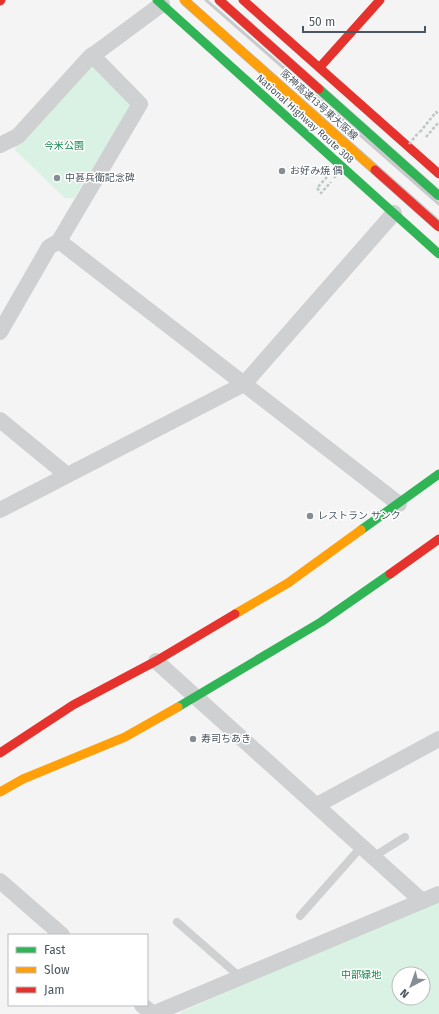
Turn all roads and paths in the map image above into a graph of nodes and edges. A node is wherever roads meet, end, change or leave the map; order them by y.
1 (184, 0) edge
2 (219, 0) edge
3 (243, 0) edge
4 (380, 0) edge
5 (159, 2) edge
6 (92, 55) junction
7 (320, 67) junction
8 (438, 113) edge
9 (439, 122) edge
10 (419, 132) dead end
11 (425, 137) dead end
12 (0, 145) edge
13 (330, 174) dead end
14 (439, 174) edge
15 (334, 178) dead end
16 (439, 196) edge
17 (394, 213) junction
18 (439, 227) edge
19 (59, 241) junction
20 (439, 254) edge
21 (0, 332) edge
22 (244, 384) junction
23 (0, 420) edge
24 (439, 474) edge
25 (67, 476) junction
26 (399, 504) junction
27 (0, 510) edge
28 (439, 539) edge
29 (156, 661) junction
30 (194, 697) junction
31 (439, 739) edge
32 (0, 753) edge
33 (0, 792) edge
34 (317, 805) junction
35 (405, 837) dead end
36 (367, 851) junction
37 (0, 880) edge
38 (439, 894) edge
39 (422, 901) junction
40 (300, 916) dead end
41 (177, 922) dead end
42 (61, 934) edge
43 (240, 977) junction
44 (143, 1006) edge

1 - 18 main road, 阪神高速13号東大阪線, bridge
2 - 16 main road, 阪神高速13号東大阪線, bridge
3 - 7 main road
4 - 7 main road
5 - 6 street
5 - 17 main road, National Highway Route 308
6 - 12 street
6 - 19 street
7 - 14 main road
8 - 10 path
9 - 11 path
13 - 15 path
17 - 20 main road, National Highway Route 308
17 - 22 street
19 - 21 street
19 - 22 street
22 - 25 street
22 - 26 street
23 - 25 street
24 - 26 main road
25 - 27 street
26 - 29 main road
28 - 30 main road
29 - 30 street
29 - 32 main road
30 - 33 main road
30 - 34 street
31 - 34 street
34 - 36 street
35 - 36 lane
36 - 39 street
36 - 40 lane
37 - 42 street
38 - 39 street
39 - 43 street
41 - 43 lane
43 - 44 street

